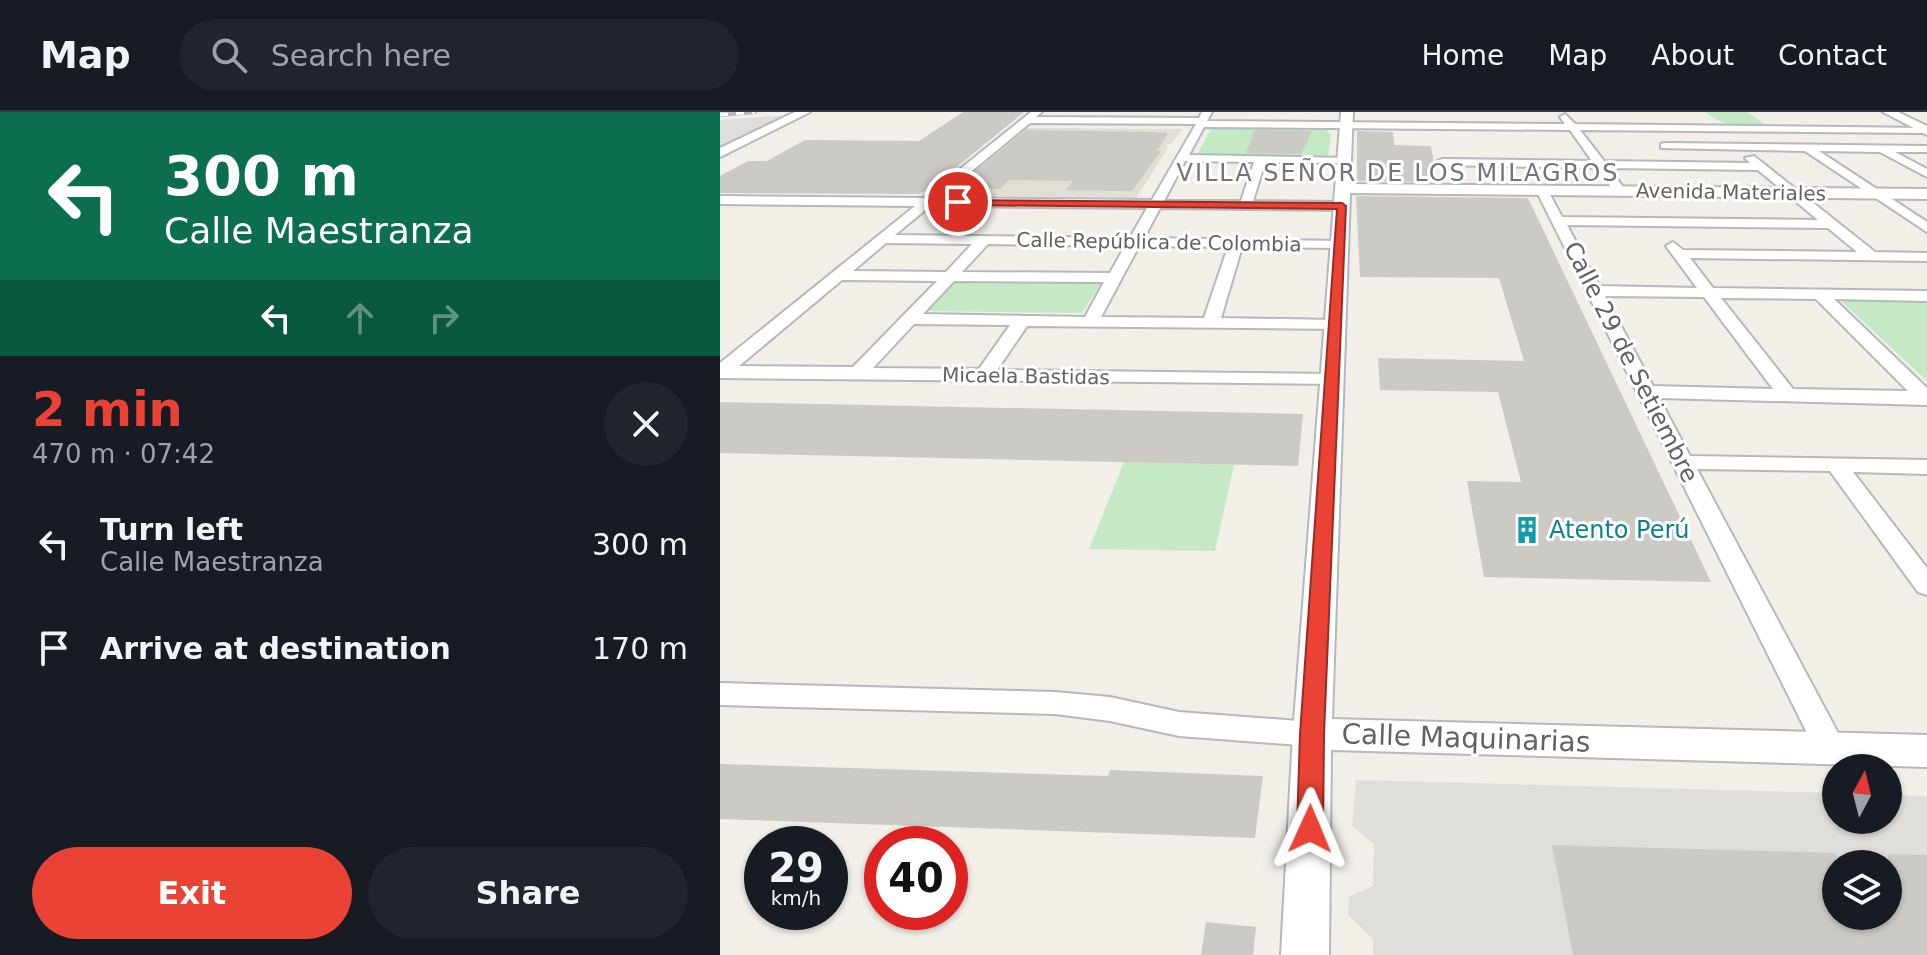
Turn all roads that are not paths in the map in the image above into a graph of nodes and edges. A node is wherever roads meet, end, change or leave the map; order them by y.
1 (804, 112) edge
2 (1275, 112) edge
3 (1429, 112) edge
4 (1492, 112) edge
5 (1561, 112) edge
6 (1631, 112) edge
7 (1756, 112) edge
8 (1889, 112) edge
9 (1033, 116) edge
10 (1347, 118) edge
11 (1830, 118) dead end
12 (1203, 119) edge
13 (1706, 120) dead end
14 (1271, 124) junction
15 (1433, 126) junction
16 (1499, 126) junction
17 (1573, 127) junction
18 (1647, 128) junction
19 (1716, 128) junction
20 (1780, 129) junction
21 (1850, 129) junction
22 (1926, 130) edge
23 (1505, 139) dead end
24 (1436, 141) dead end
25 (1665, 146) junction
26 (1736, 147) junction
27 (1808, 147) junction
28 (1882, 148) junction
29 (1927, 149) edge
30 (1511, 151) dead end
31 (720, 153) edge
32 (1181, 158) junction
33 (1260, 159) junction
34 (1344, 160) junction
35 (1517, 163) junction
36 (1600, 164) junction
37 (1685, 165) junction
38 (1760, 167) junction
39 (1927, 174) edge
40 (1448, 189) junction
41 (1542, 190) junction
42 (1620, 191) junction
43 (1792, 193) junction
44 (1876, 194) junction
45 (1927, 194) edge
46 (1342, 197) junction
47 (720, 200) edge
48 (928, 202) junction
49 (1155, 204) junction
50 (1246, 205) junction
51 (1558, 221) junction
52 (1654, 222) junction
53 (1831, 224) junction
54 (1927, 228) edge
55 (883, 239) junction
56 (984, 240) junction
57 (1134, 242) junction
58 (1236, 243) junction
59 (1339, 244) junction
60 (1678, 254) junction
61 (1871, 256) junction
62 (1927, 257) edge
63 (839, 275) junction
64 (949, 276) junction
65 (1114, 278) junction
66 (1594, 291) junction
67 (1708, 293) junction
68 (1820, 294) junction
69 (1927, 296) edge
70 (909, 319) junction
71 (1022, 321) junction
72 (1090, 322) junction
73 (1211, 323) junction
74 (1334, 325) junction
75 (720, 372) edge
76 (858, 373) junction
77 (984, 375) junction
78 (1332, 380) junction
79 (1646, 392) junction
80 (1787, 394) junction
81 (1926, 398) edge
82 (1682, 462) junction
83 (1836, 465) junction
84 (1927, 467) edge
85 (1927, 586) edge
86 (720, 694) edge
87 (1312, 734) junction
88 (1830, 748) junction
89 (1927, 751) edge
90 (1305, 955) edge

1 - 31 street
2 - 14 street
3 - 15 street
4 - 16 street
5 - 17 street
6 - 18 street
7 - 20 street
8 - 22 street
9 - 12 street
9 - 48 street
10 - 14 street
10 - 15 street
10 - 34 street
11 - 21 street
12 - 14 street
12 - 32 street
13 - 19 street
15 - 16 street
15 - 24 street
16 - 17 street
16 - 23 street
17 - 18 street
17 - 36 street
18 - 19 street
18 - 25 street
19 - 20 street
20 - 21 street
20 - 27 street
21 - 22 street
21 - 28 street
25 - 26 street
25 - 37 street
26 - 27 street
26 - 38 street
27 - 28 street
27 - 44 street
28 - 29 street
28 - 39 street
30 - 35 street
32 - 33 street
32 - 49 street
33 - 34 street
33 - 50 street
34 - 46 street
35 - 36 street
35 - 40 street
36 - 37 street
36 - 42 street
37 - 38 street
38 - 43 street
40 - 41 street, Avenida Materiales
40 - 46 street, Avenida Materiales
41 - 42 street, Avenida Materiales
41 - 51 street, Calle 29 de Setiembre
42 - 43 street, Avenida Materiales
43 - 44 street, Avenida Materiales
43 - 53 street
44 - 45 street, Avenida Materiales
44 - 54 street
46 - 50 street
46 - 59 street
47 - 48 street
48 - 49 street
48 - 55 street
49 - 50 street
49 - 57 street
51 - 52 street
51 - 66 street, Calle 29 de Setiembre
52 - 53 street
52 - 60 street
53 - 61 street
55 - 56 street, Calle República de Colombia
55 - 63 street
56 - 57 street, Calle República de Colombia
56 - 64 street
57 - 58 street, Calle República de Colombia
57 - 65 street
58 - 59 street, Calle República de Colombia
58 - 73 street
59 - 74 street
60 - 61 street
60 - 67 street
61 - 62 street
63 - 64 street
63 - 75 street
64 - 65 street
64 - 70 street
65 - 72 street
66 - 67 street
66 - 79 street, Calle 29 de Setiembre
67 - 68 street
67 - 80 street
68 - 69 street
68 - 81 street
70 - 71 street
70 - 76 street
71 - 72 street
71 - 77 street
72 - 73 street
73 - 74 street
74 - 78 street
75 - 76 street, Micaela Bastidas
76 - 77 street, Micaela Bastidas
77 - 78 street, Micaela Bastidas
78 - 87 street
79 - 80 street
79 - 82 street, Calle 29 de Setiembre
80 - 81 street
82 - 83 street
82 - 88 street, Calle 29 de Setiembre
83 - 84 street
83 - 85 street
86 - 87 street, Calle Maquinarias
87 - 88 street, Calle Maquinarias
87 - 90 street
88 - 89 street, Calle Maquinarias

